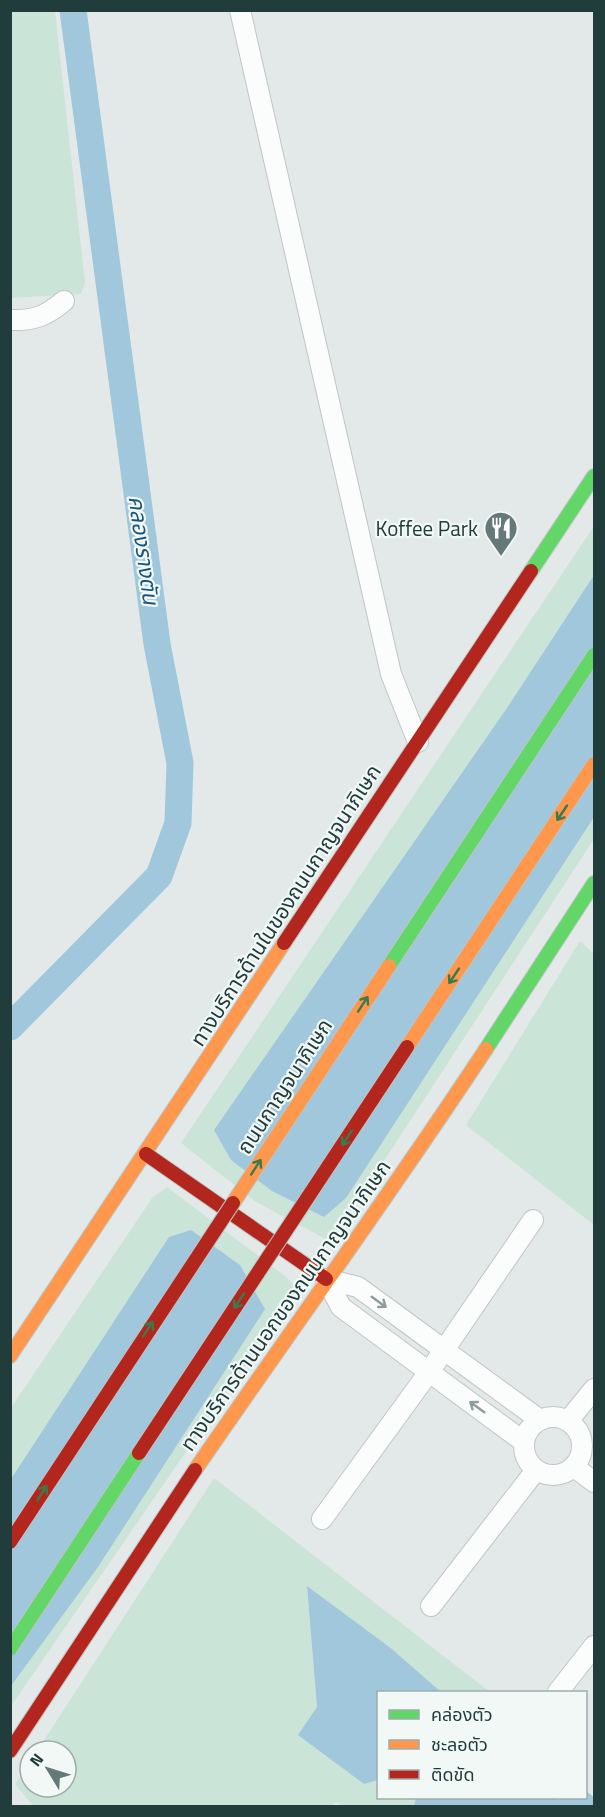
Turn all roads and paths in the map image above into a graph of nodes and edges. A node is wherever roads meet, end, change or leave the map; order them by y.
1 (240, 10) edge
2 (64, 301) dead end
3 (10, 320) edge
4 (594, 476) edge
5 (594, 655) edge
6 (418, 742) junction
7 (594, 764) edge
8 (594, 883) edge
9 (146, 1154) junction
10 (533, 1220) dead end
11 (326, 1279) junction
12 (444, 1350) junction
13 (10, 1356) edge
14 (429, 1372) junction
15 (594, 1389) edge
16 (540, 1420) junction
17 (568, 1421) junction
18 (524, 1442) junction
19 (574, 1467) junction
20 (536, 1470) junction
21 (594, 1482) edge
22 (322, 1519) dead end
23 (10, 1542) edge
24 (431, 1606) dead end
25 (594, 1646) edge
26 (10, 1648) edge
27 (559, 1691) edge
28 (10, 1751) edge

1 - 6 street
2 - 3 street
4 - 6 main road, ทางบริการด้านในของถนนกาญจนาภิเษก
23 -> 5 main road, ถนนกาญจนาภิเษก, bridge
6 - 9 main road, ทางบริการด้านในของถนนกาญจนาภิเษก
7 -> 26 main road, bridge
8 - 11 main road, ทางบริการด้านนอกของถนนกาญจนาภิเษก
9 - 11 main road
9 - 13 main road, ทางบริการด้านในของถนนกาญจนาภิเษก
10 - 12 street
11 -> 12 street
11 - 14 street
11 - 28 main road, ทางบริการด้านนอกของถนนกาญจนาภิเษก
12 - 14 street
12 - 16 street
18 -> 14 street
14 - 22 street
15 - 17 street
16 - 17 street
16 - 18 street
17 - 19 street
18 - 20 street
19 - 20 street
19 - 21 street
20 - 24 street
25 - 27 street

